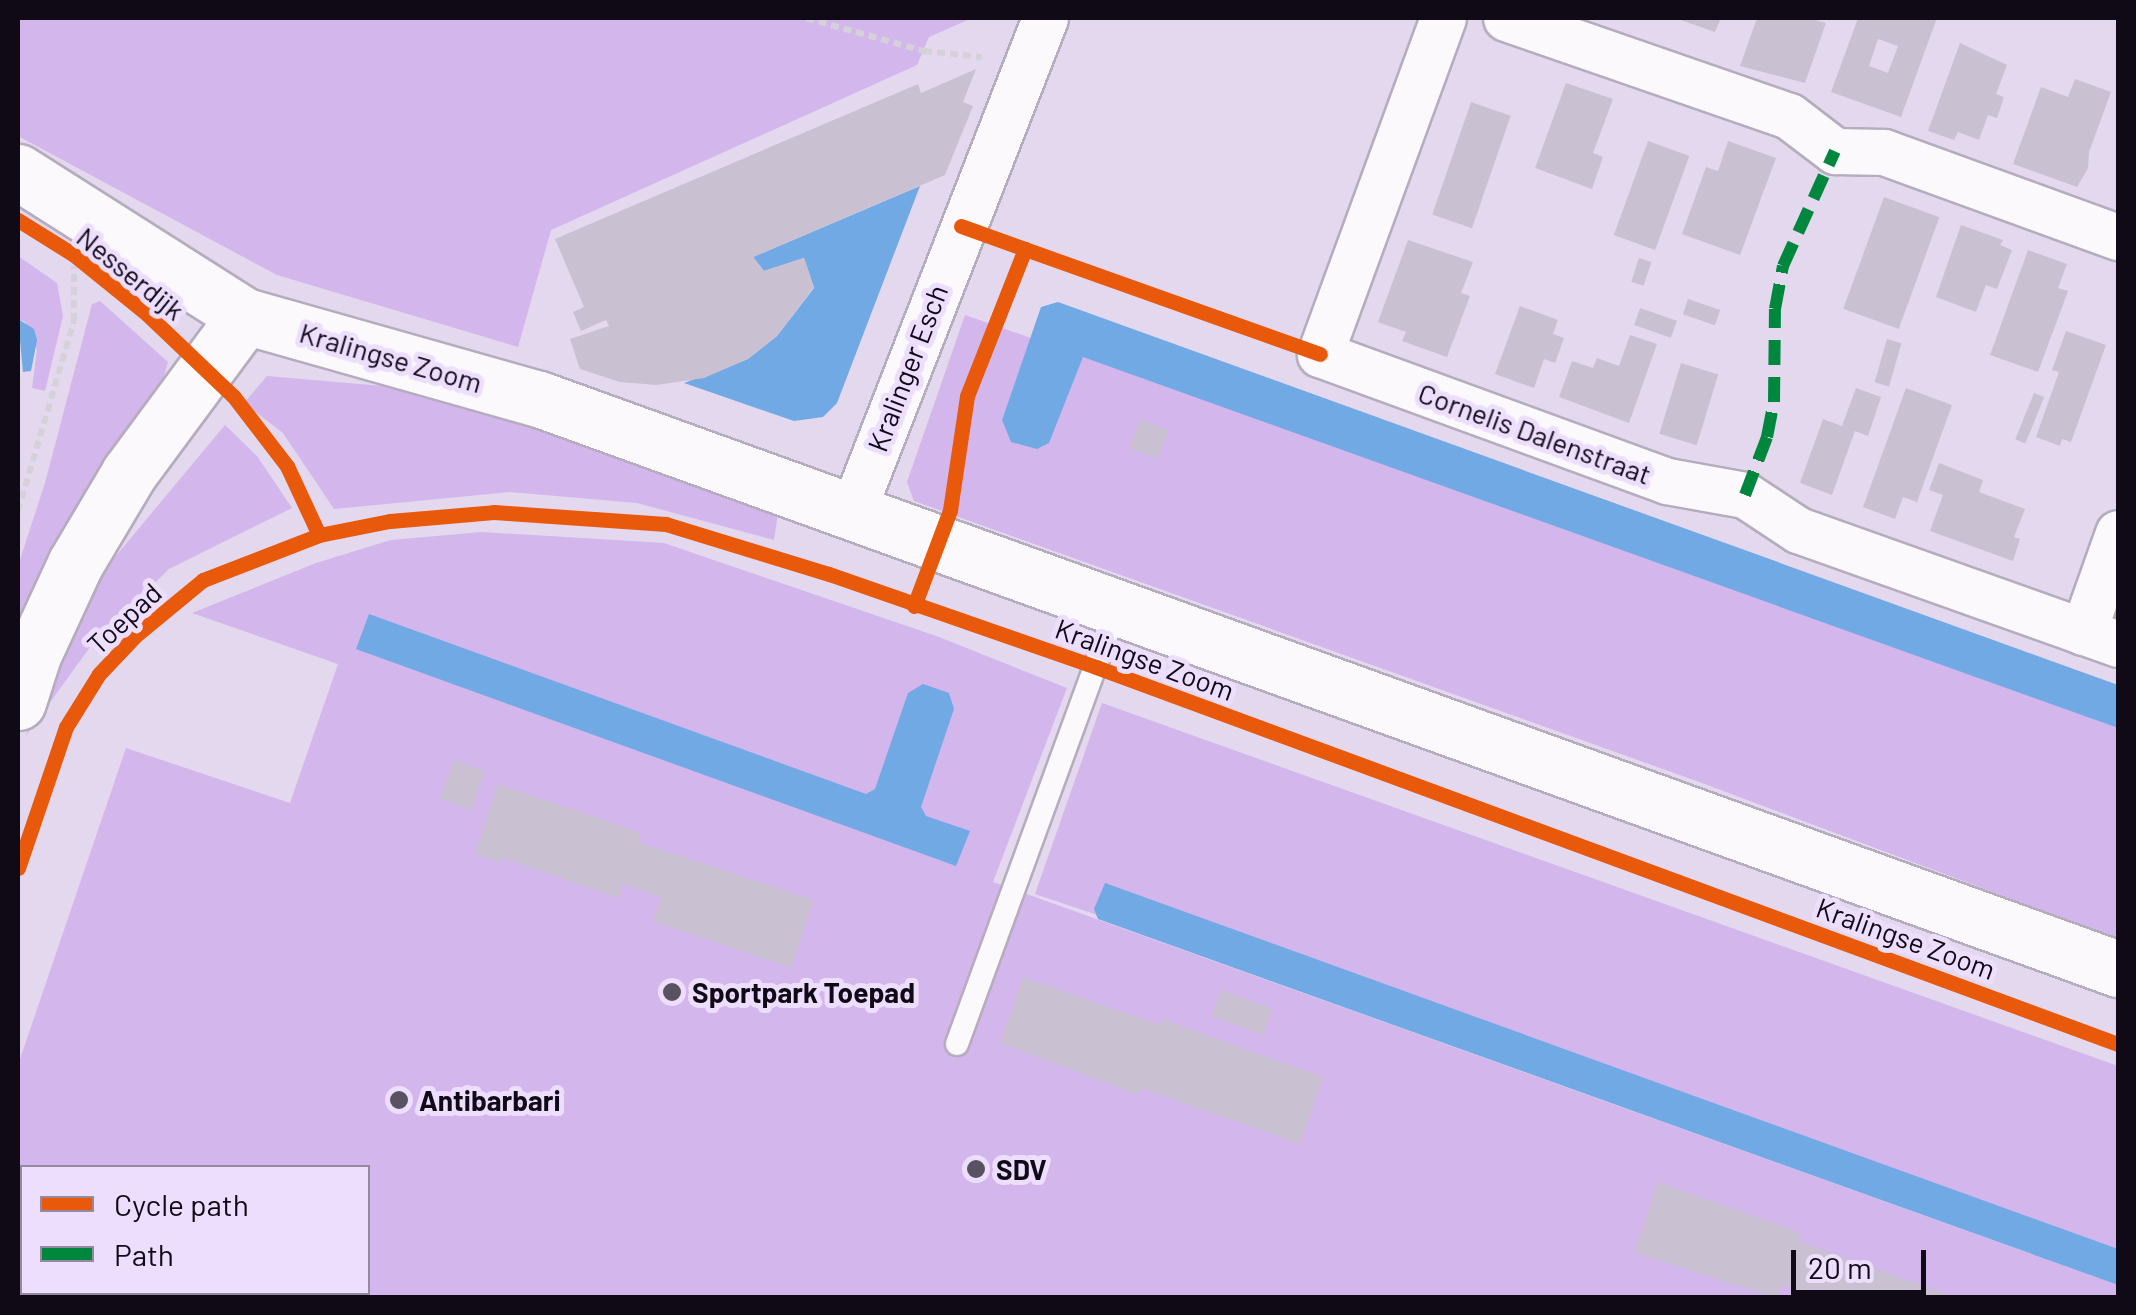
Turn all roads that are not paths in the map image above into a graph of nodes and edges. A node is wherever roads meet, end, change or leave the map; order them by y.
1 (1045, 18) edge
2 (1442, 18) edge
3 (1506, 18) edge
4 (18, 172) edge
5 (2118, 237) edge
6 (245, 316) junction
7 (853, 510) junction
8 (2118, 533) edge
9 (1117, 607) junction
10 (2101, 638) edge
11 (18, 702) edge
12 (2118, 968) edge
13 (957, 1044) dead end

1 - 7 street, Kralinger Esch
2 - 10 street, Cornelis Dalenstraat
3 - 5 street
4 - 6 street, Nesserdijk
6 - 7 street, Kralingse Zoom
6 - 11 street, Toepad
7 - 9 street, Kralingse Zoom
8 - 10 street
9 - 12 street, Kralingse Zoom
9 - 13 lane

